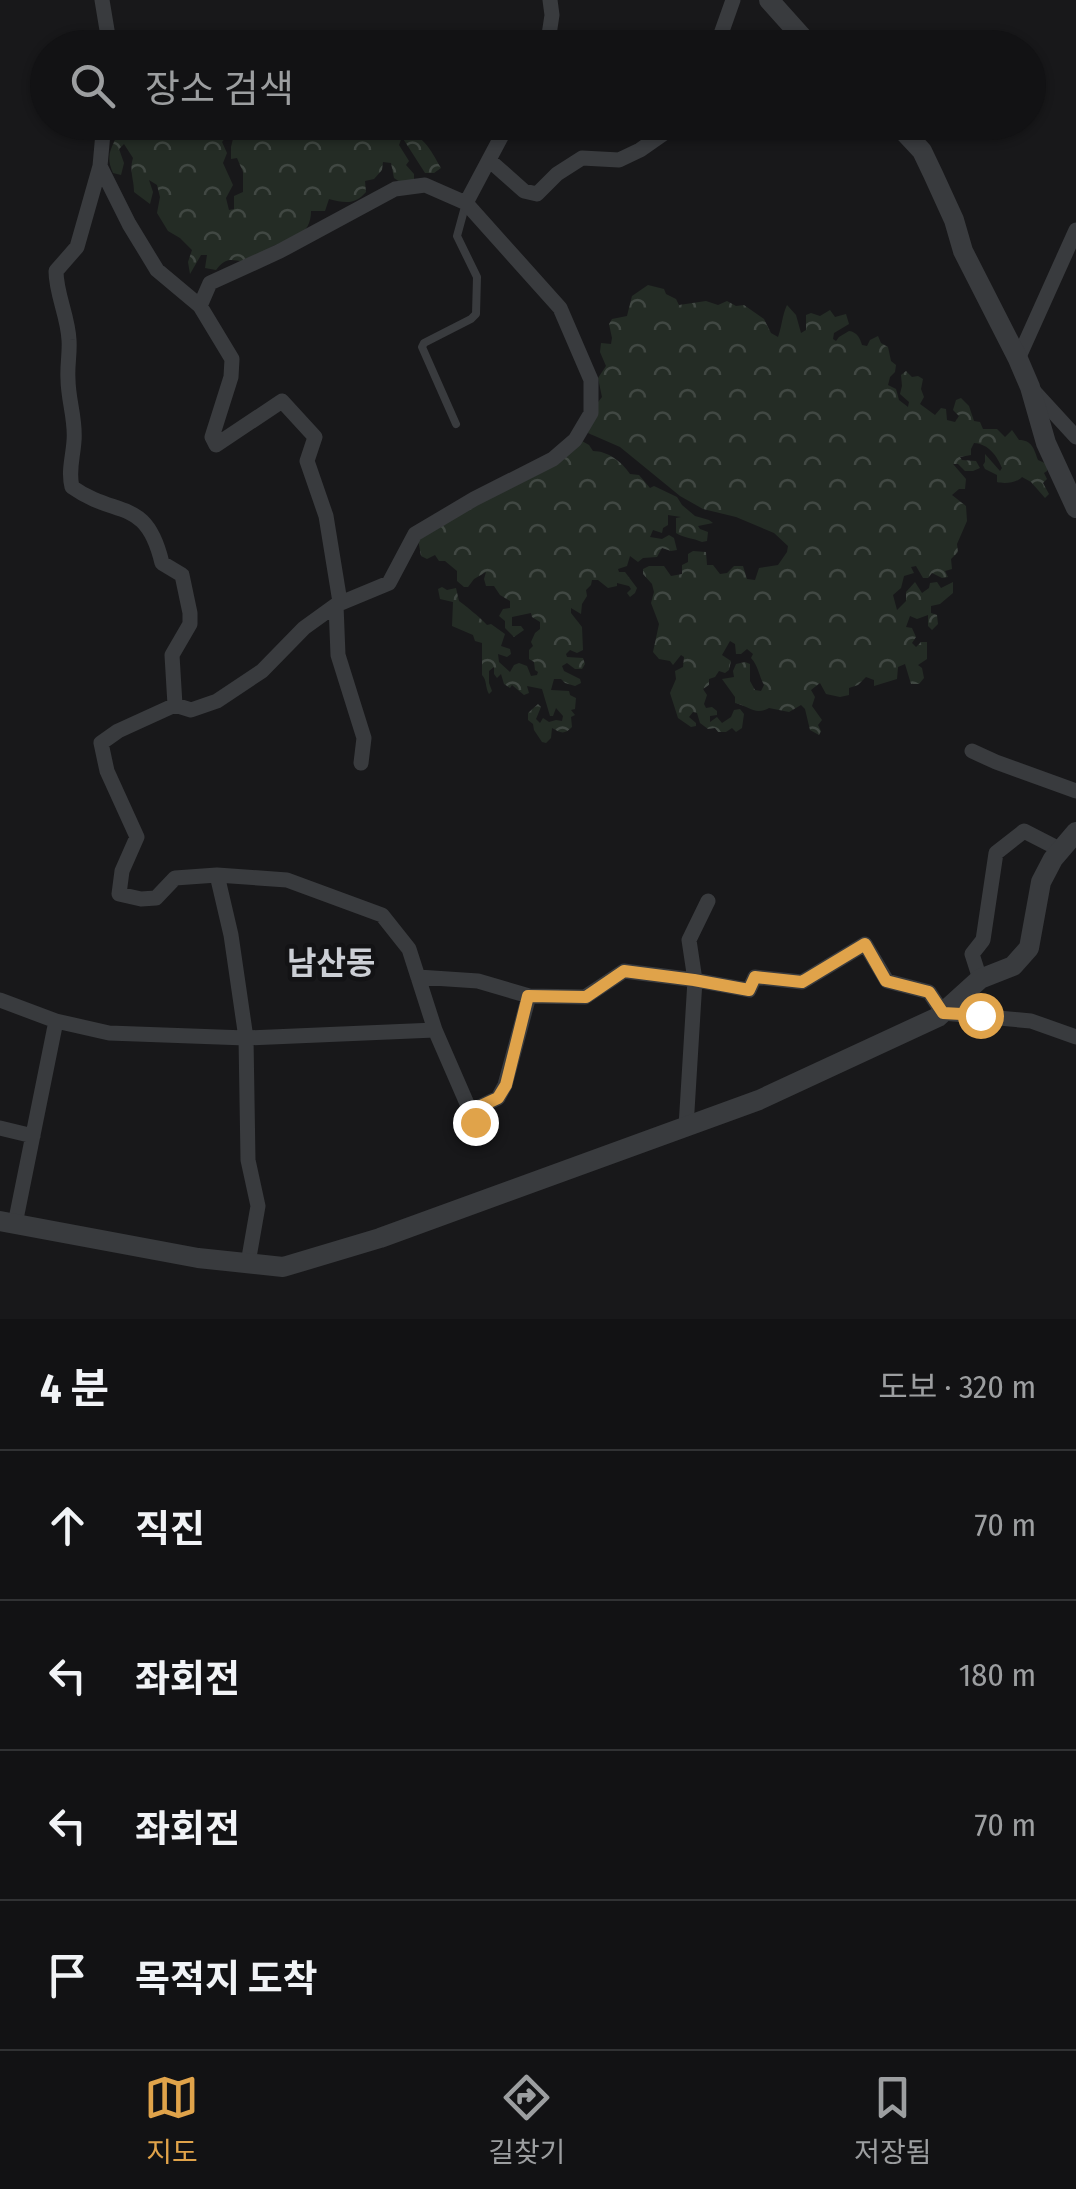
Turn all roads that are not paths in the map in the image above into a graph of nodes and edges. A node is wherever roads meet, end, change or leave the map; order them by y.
1 (102, 0) edge
2 (550, 0) edge
3 (733, 0) edge
4 (769, 0) edge
5 (107, 30) edge
6 (550, 30) edge
7 (722, 30) edge
8 (796, 30) edge
9 (102, 140) edge
10 (500, 140) edge
11 (654, 140) edge
12 (912, 140) edge
13 (489, 160) junction
14 (100, 166) junction
15 (466, 202) junction
16 (1076, 230) edge
17 (200, 306) junction
18 (1018, 360) junction
19 (1030, 387) junction
20 (456, 424) dead end
21 (1076, 437) edge
22 (1076, 508) edge
23 (336, 605) junction
24 (174, 705) junction
25 (972, 751) dead end
26 (362, 763) dead end
27 (1076, 791) edge
28 (1076, 832) edge
29 (1062, 850) junction
30 (218, 875) junction
31 (708, 901) dead end
32 (418, 977) junction
33 (980, 979) junction
34 (694, 980) junction
35 (528, 996) junction
36 (0, 1000) edge
37 (943, 1013) junction
38 (56, 1021) junction
39 (435, 1030) junction
40 (1076, 1036) edge
41 (246, 1038) junction
42 (686, 1126) junction
43 (0, 1128) edge
44 (33, 1136) junction
45 (8, 1222) edge
46 (248, 1263) junction

1 - 5 street
2 - 6 street
3 - 7 street
4 - 8 street
9 - 14 street
10 - 13 street
11 - 13 street
12 - 18 street
13 - 15 street
14 - 17 street
14 - 24 street
15 - 17 street
15 - 20 lane
15 - 23 street
16 - 18 street
17 - 23 street
18 - 19 street
19 - 21 street
19 - 22 street
23 - 24 street
23 - 26 street
24 - 30 street
25 - 27 street
28 - 29 street
29 - 33 street
29 - 33 street
30 - 32 street
30 - 41 street
31 - 34 street
32 - 35 street
32 - 39 street
33 - 37 street
34 - 35 street
34 - 37 street
34 - 42 street
35 - 39 street
36 - 38 street
37 - 40 street
37 - 42 street
38 - 41 street
38 - 44 street
39 - 41 street
41 - 46 street
42 - 46 street
43 - 44 street
44 - 45 street
45 - 46 street

